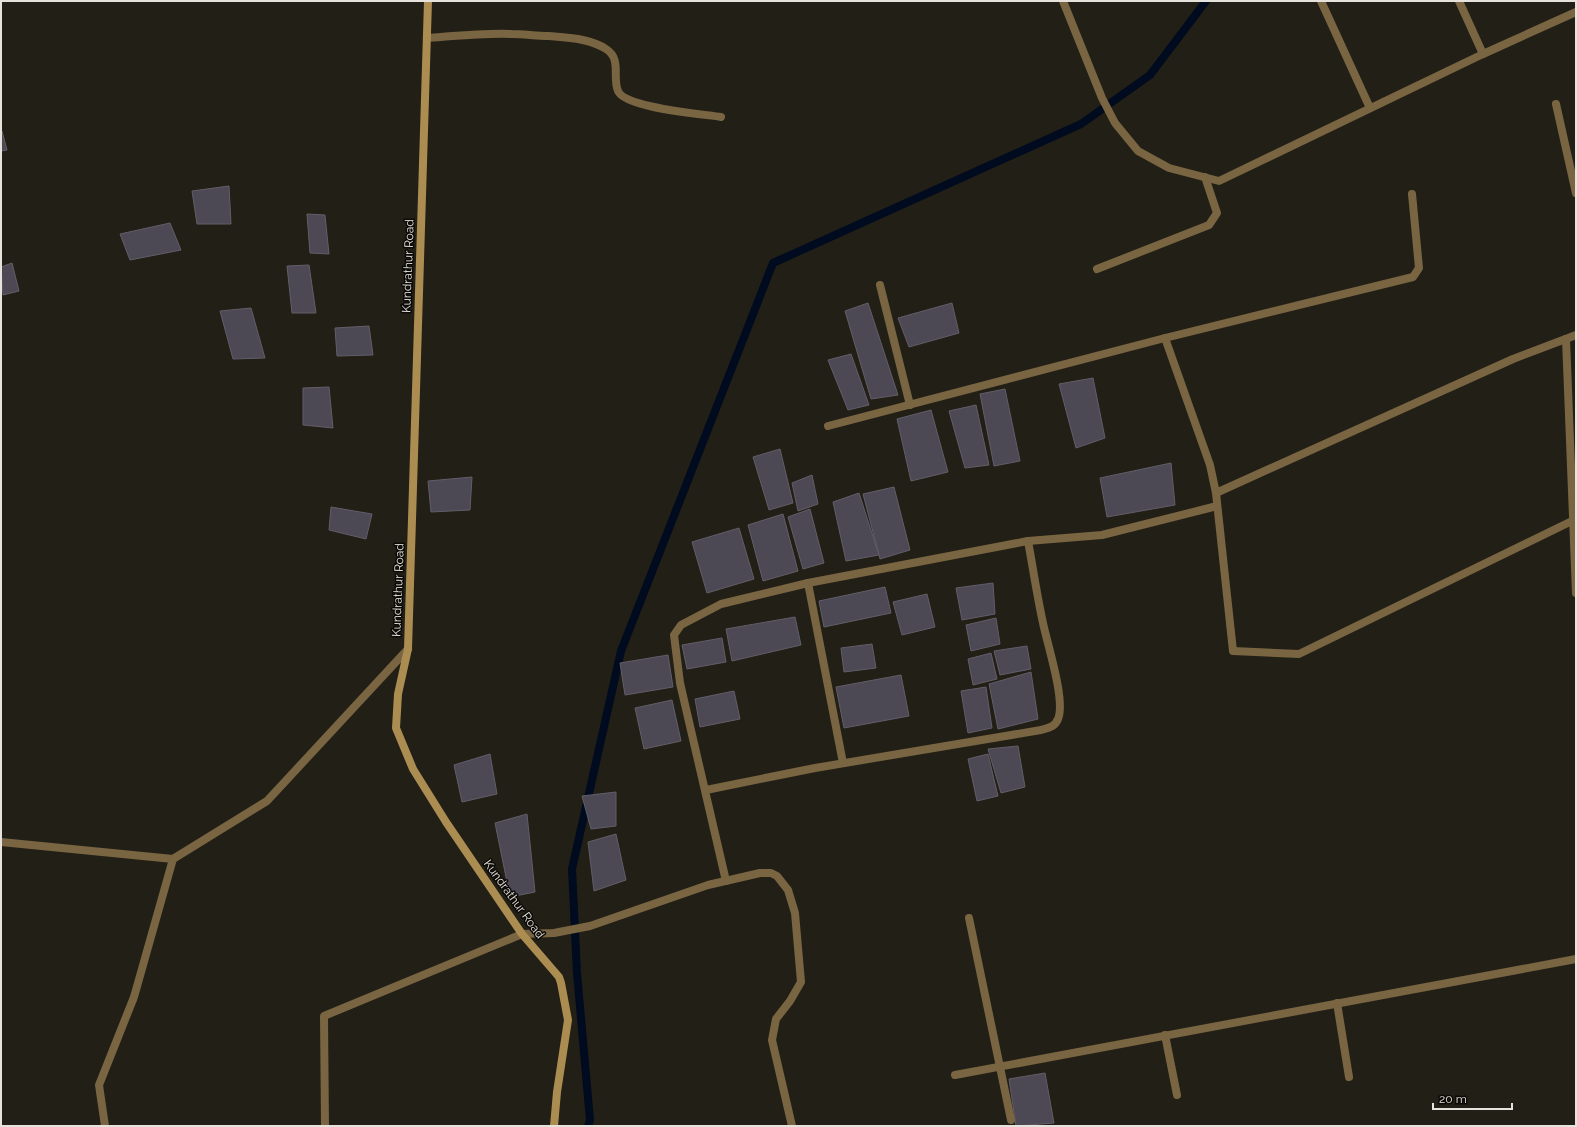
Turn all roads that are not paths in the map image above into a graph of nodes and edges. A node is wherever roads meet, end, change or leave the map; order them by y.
1 (428, 1) edge
2 (1063, 1) edge
3 (1321, 1) edge
4 (1459, 1) edge
5 (1576, 12) edge
6 (427, 38) junction
7 (1483, 54) junction
8 (1556, 104) dead end
9 (1370, 108) junction
10 (721, 117) dead end
11 (1205, 177) junction
12 (1576, 193) edge
13 (1412, 194) dead end
14 (1097, 269) dead end
15 (880, 285) dead end
16 (1576, 335) edge
17 (1165, 338) junction
18 (1566, 339) junction
19 (910, 405) junction
20 (828, 426) dead end
21 (1216, 493) junction
22 (1217, 506) junction
23 (1574, 520) junction
24 (1028, 541) junction
25 (808, 583) junction
26 (1576, 593) edge
27 (408, 649) junction
28 (843, 763) junction
29 (706, 790) junction
30 (1, 842) edge
31 (173, 859) junction
32 (726, 881) junction
33 (969, 918) dead end
34 (522, 934) junction
35 (1576, 959) edge
36 (1337, 1003) junction
37 (1165, 1035) junction
38 (999, 1066) junction
39 (955, 1074) dead end
40 (1349, 1077) dead end
41 (1177, 1094) dead end
42 (1011, 1120) dead end
43 (105, 1126) edge
44 (325, 1126) edge
45 (554, 1126) edge
46 (792, 1126) edge

1 - 6 street, Kundrathur Road
2 - 11 street
3 - 9 street
4 - 7 street
5 - 7 street
6 - 10 street
6 - 27 street, Kundrathur Road
7 - 9 street
8 - 12 street
9 - 11 street
11 - 14 street
13 - 17 street
15 - 19 street
16 - 18 street
17 - 19 street
17 - 21 street
18 - 21 street
18 - 23 street
19 - 20 street
21 - 22 street
22 - 23 street
22 - 24 street
23 - 26 street
24 - 25 street
24 - 28 street
25 - 28 street
25 - 29 street
27 - 31 street
27 - 34 street, Kundrathur Road
28 - 29 street
29 - 32 street
30 - 31 street
31 - 43 street
32 - 34 street
32 - 46 street
33 - 38 street
34 - 44 street
34 - 45 street, Kundrathur Road
35 - 36 street
36 - 37 street
36 - 40 street
37 - 38 street
37 - 41 street
38 - 39 street
38 - 42 street

